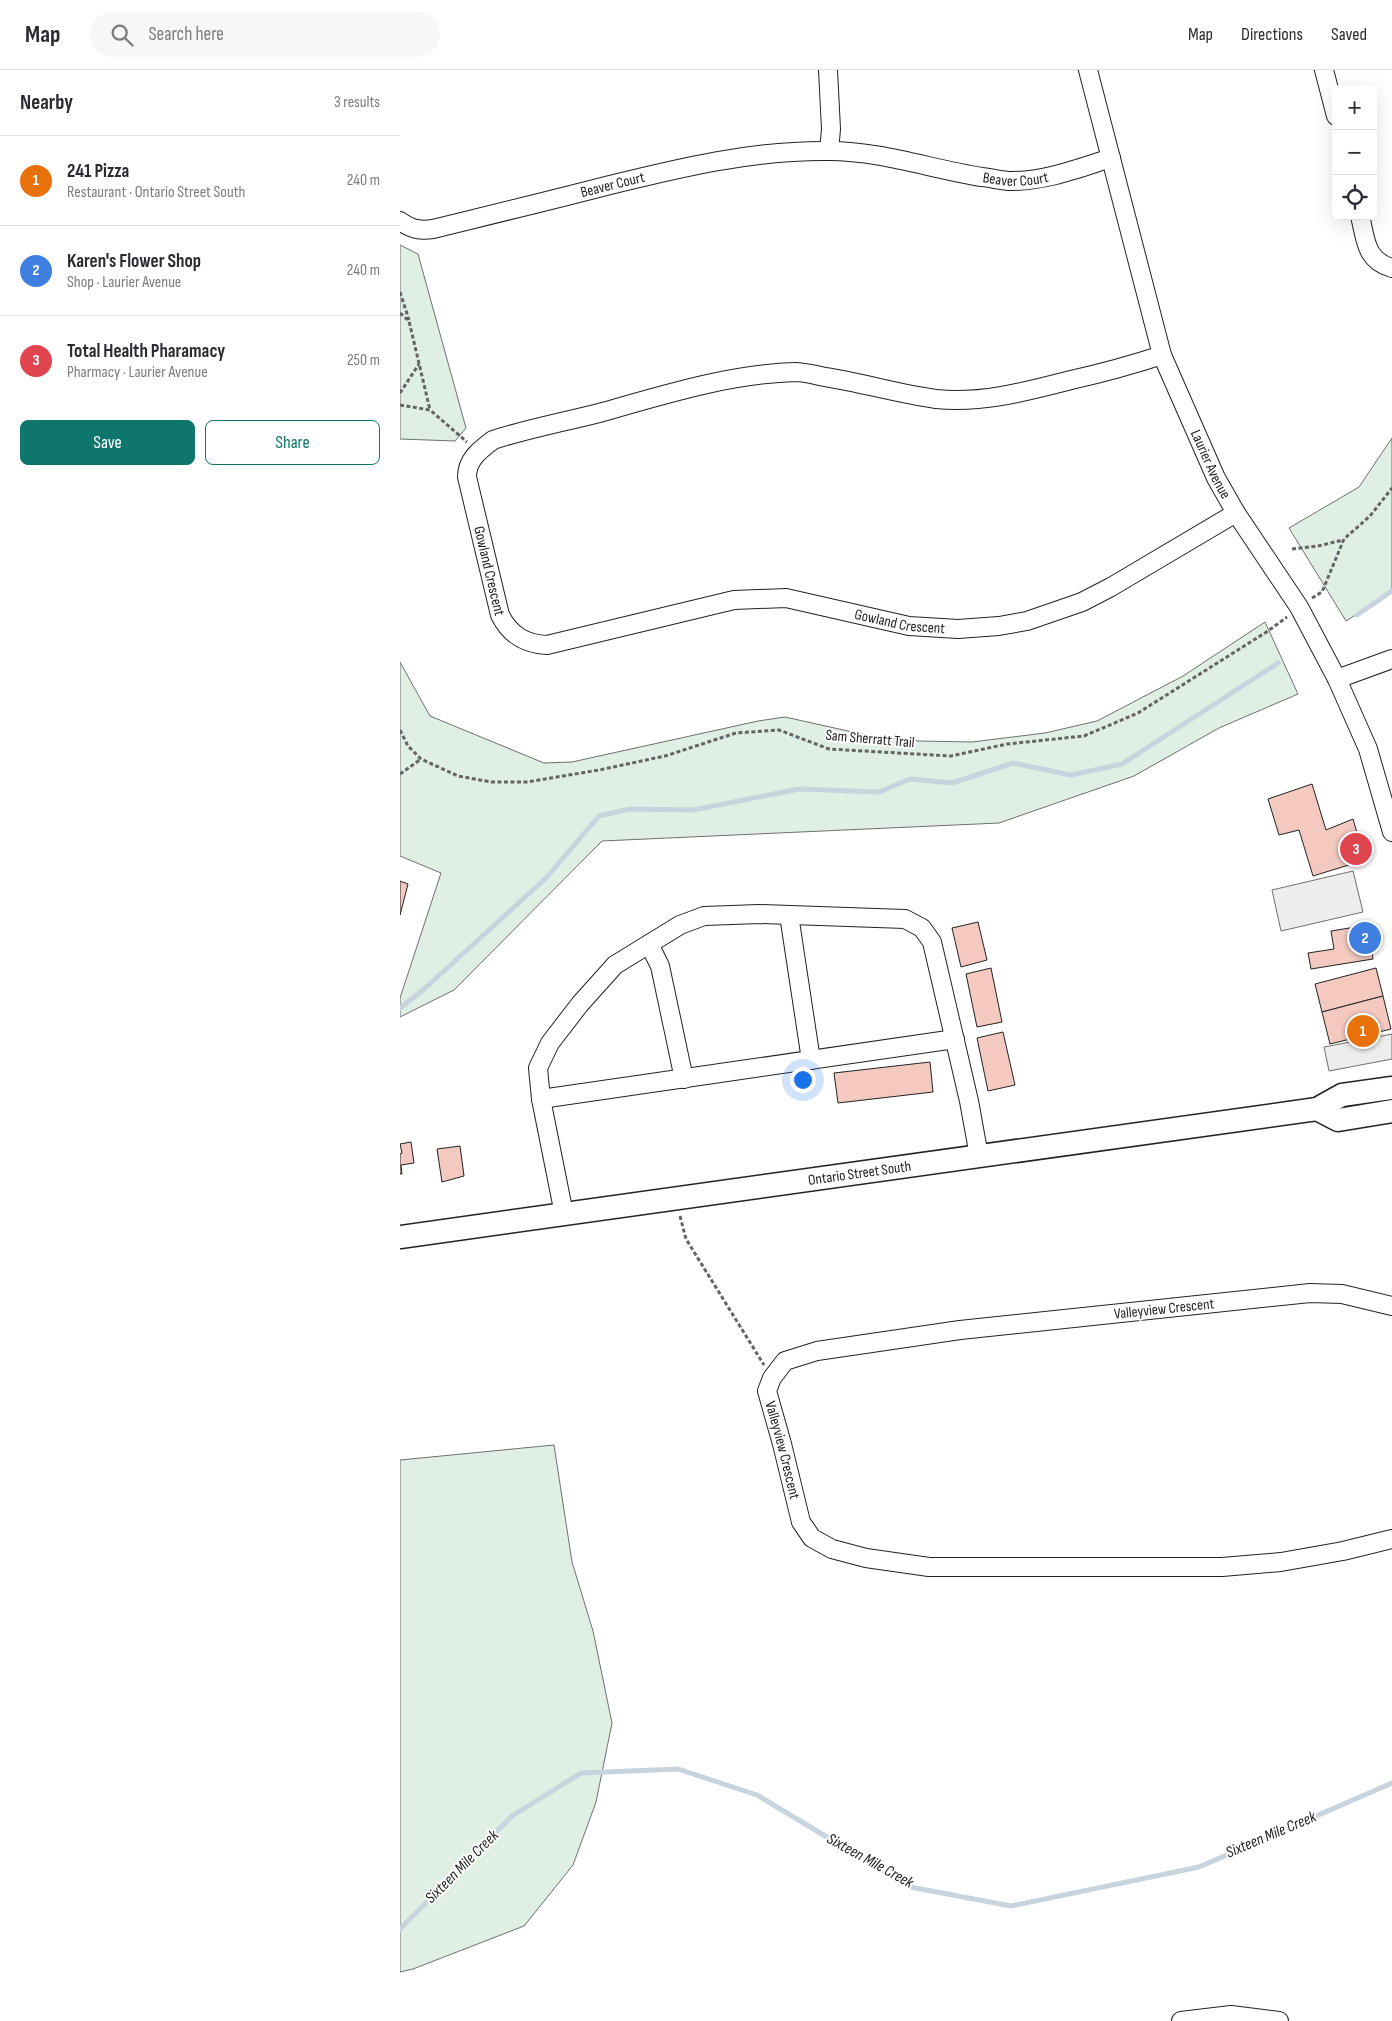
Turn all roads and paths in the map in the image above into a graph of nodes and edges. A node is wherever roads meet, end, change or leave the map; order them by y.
1 (828, 70) edge
2 (1088, 70) edge
3 (1324, 70) edge
4 (1332, 101) edge
5 (829, 151) junction
6 (1111, 158) junction
7 (400, 220) edge
8 (1361, 220) edge
9 (1392, 268) edge
10 (400, 292) edge
11 (400, 314) edge
12 (410, 321) junction
13 (1162, 355) junction
14 (419, 364) junction
15 (400, 392) edge
16 (400, 404) edge
17 (430, 410) junction
18 (478, 451) junction
19 (1392, 488) edge
20 (1236, 512) junction
21 (1344, 539) junction
22 (1292, 549) dead end
23 (1299, 607) junction
24 (1392, 659) edge
25 (1337, 679) junction
26 (400, 730) edge
27 (422, 759) junction
28 (400, 774) edge
29 (1388, 803) edge
30 (1392, 832) edge
31 (789, 915) junction
32 (649, 944) junction
33 (955, 1039) junction
34 (811, 1060) junction
35 (684, 1078) junction
36 (1392, 1088) edge
37 (541, 1099) junction
38 (1317, 1109) junction
39 (1392, 1111) edge
40 (979, 1156) junction
41 (676, 1199) junction
42 (564, 1214) junction
43 (400, 1237) edge
44 (1392, 1306) edge
45 (772, 1378) junction
46 (1392, 1538) edge
47 (1181, 2021) edge
48 (1279, 2021) edge

1 - 5 street
2 - 6 street, Laurier Avenue
3 - 4 street
5 - 6 street, Beaver Court
5 - 7 street, Beaver Court
6 - 13 street, Laurier Avenue
8 - 9 street
10 - 12 path
11 - 12 path
12 - 14 path
13 - 18 street
13 - 20 street, Laurier Avenue
14 - 15 path
14 - 17 path
16 - 17 path
17 - 18 path
18 - 20 street, Gowland Crescent
19 - 21 path
20 - 23 street, Laurier Avenue
21 - 22 path
21 - 23 path, Sam Sherratt Trail
23 - 25 street, Laurier Avenue
23 - 27 path, Sam Sherratt Trail
24 - 25 street
25 - 29 street, Laurier Avenue
26 - 27 path, Sam Sherratt Trail
27 - 28 path
29 - 30 street, Laurier Avenue
31 - 32 street
31 - 33 street
31 - 34 street
32 - 35 street
32 - 37 street
33 - 34 street
33 - 40 street
34 - 35 street
35 - 37 street
36 - 38 main road, Ontario Street South
37 - 42 street
38 - 39 main road
38 - 40 main road, Ontario Street South
40 - 41 main road, Ontario Street South
41 - 42 main road, Ontario Street South
41 - 45 path
42 - 43 main road, Ontario Street South
44 - 45 street, Valleyview Crescent
45 - 46 street, Valleyview Crescent
47 - 48 street

